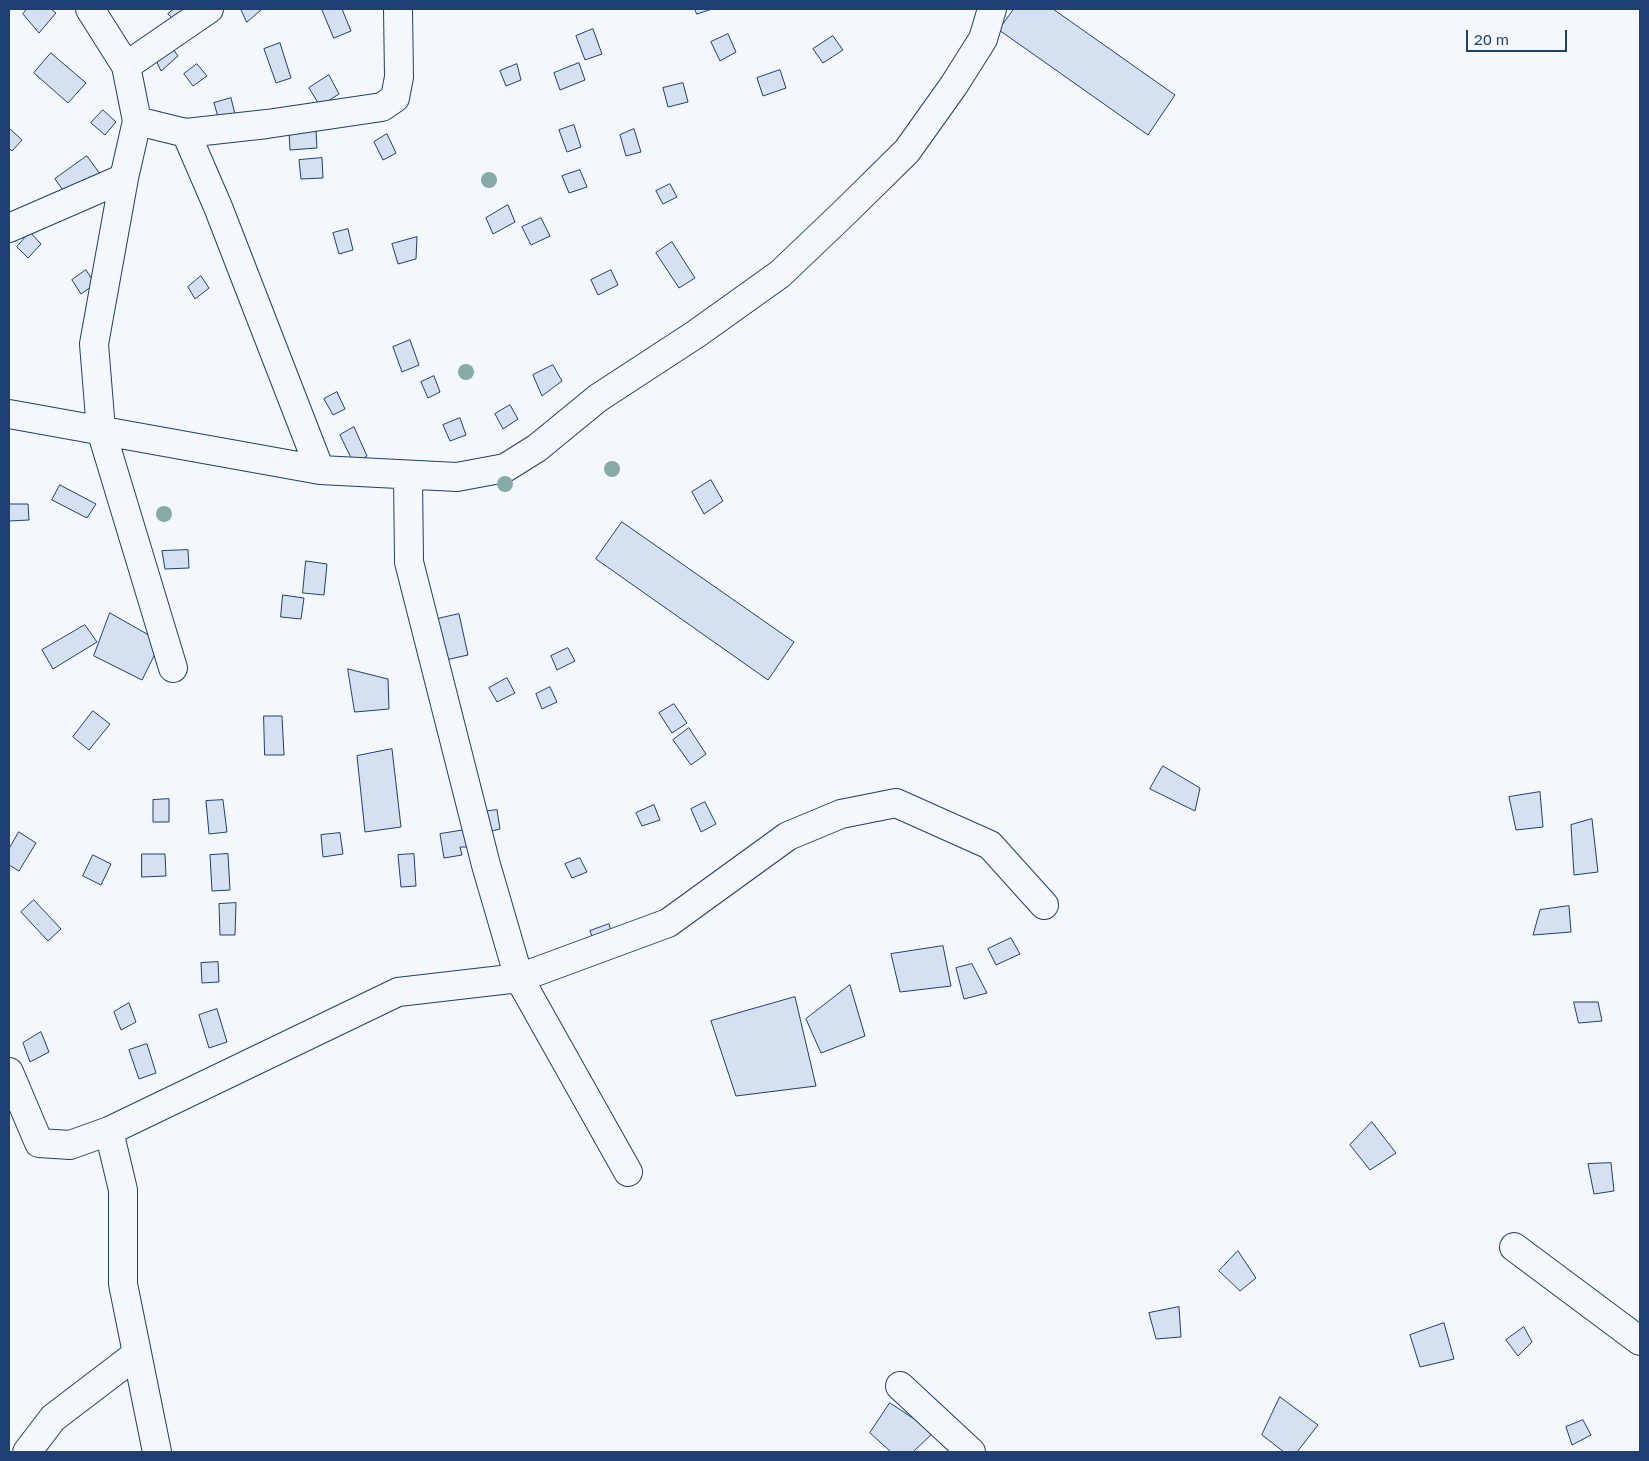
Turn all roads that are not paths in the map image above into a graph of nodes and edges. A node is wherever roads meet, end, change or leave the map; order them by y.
1 (90, 9) edge
2 (209, 9) edge
3 (398, 9) edge
4 (992, 9) edge
5 (126, 66) junction
6 (137, 121) junction
7 (186, 133) junction
8 (124, 178) junction
9 (9, 228) edge
10 (9, 414) edge
11 (101, 430) junction
12 (320, 470) junction
13 (408, 476) junction
14 (173, 668) dead end
15 (1044, 905) dead end
16 (519, 978) junction
17 (9, 1072) edge
18 (109, 1131) junction
19 (628, 1172) dead end
20 (1514, 1247) dead end
21 (1640, 1341) edge
22 (137, 1354) junction
23 (900, 1386) dead end
24 (27, 1452) edge
25 (157, 1452) edge
26 (971, 1452) edge

1 - 5 street
2 - 5 street
3 - 7 street
4 - 13 street
5 - 6 street
6 - 7 street
6 - 8 street
7 - 12 street
8 - 9 street
8 - 11 street
10 - 11 street
11 - 12 street
11 - 14 street
12 - 13 street
13 - 16 street
15 - 16 street
16 - 18 street
16 - 19 street
17 - 18 street
18 - 22 street
20 - 21 street
22 - 24 street
22 - 25 street
23 - 26 street

